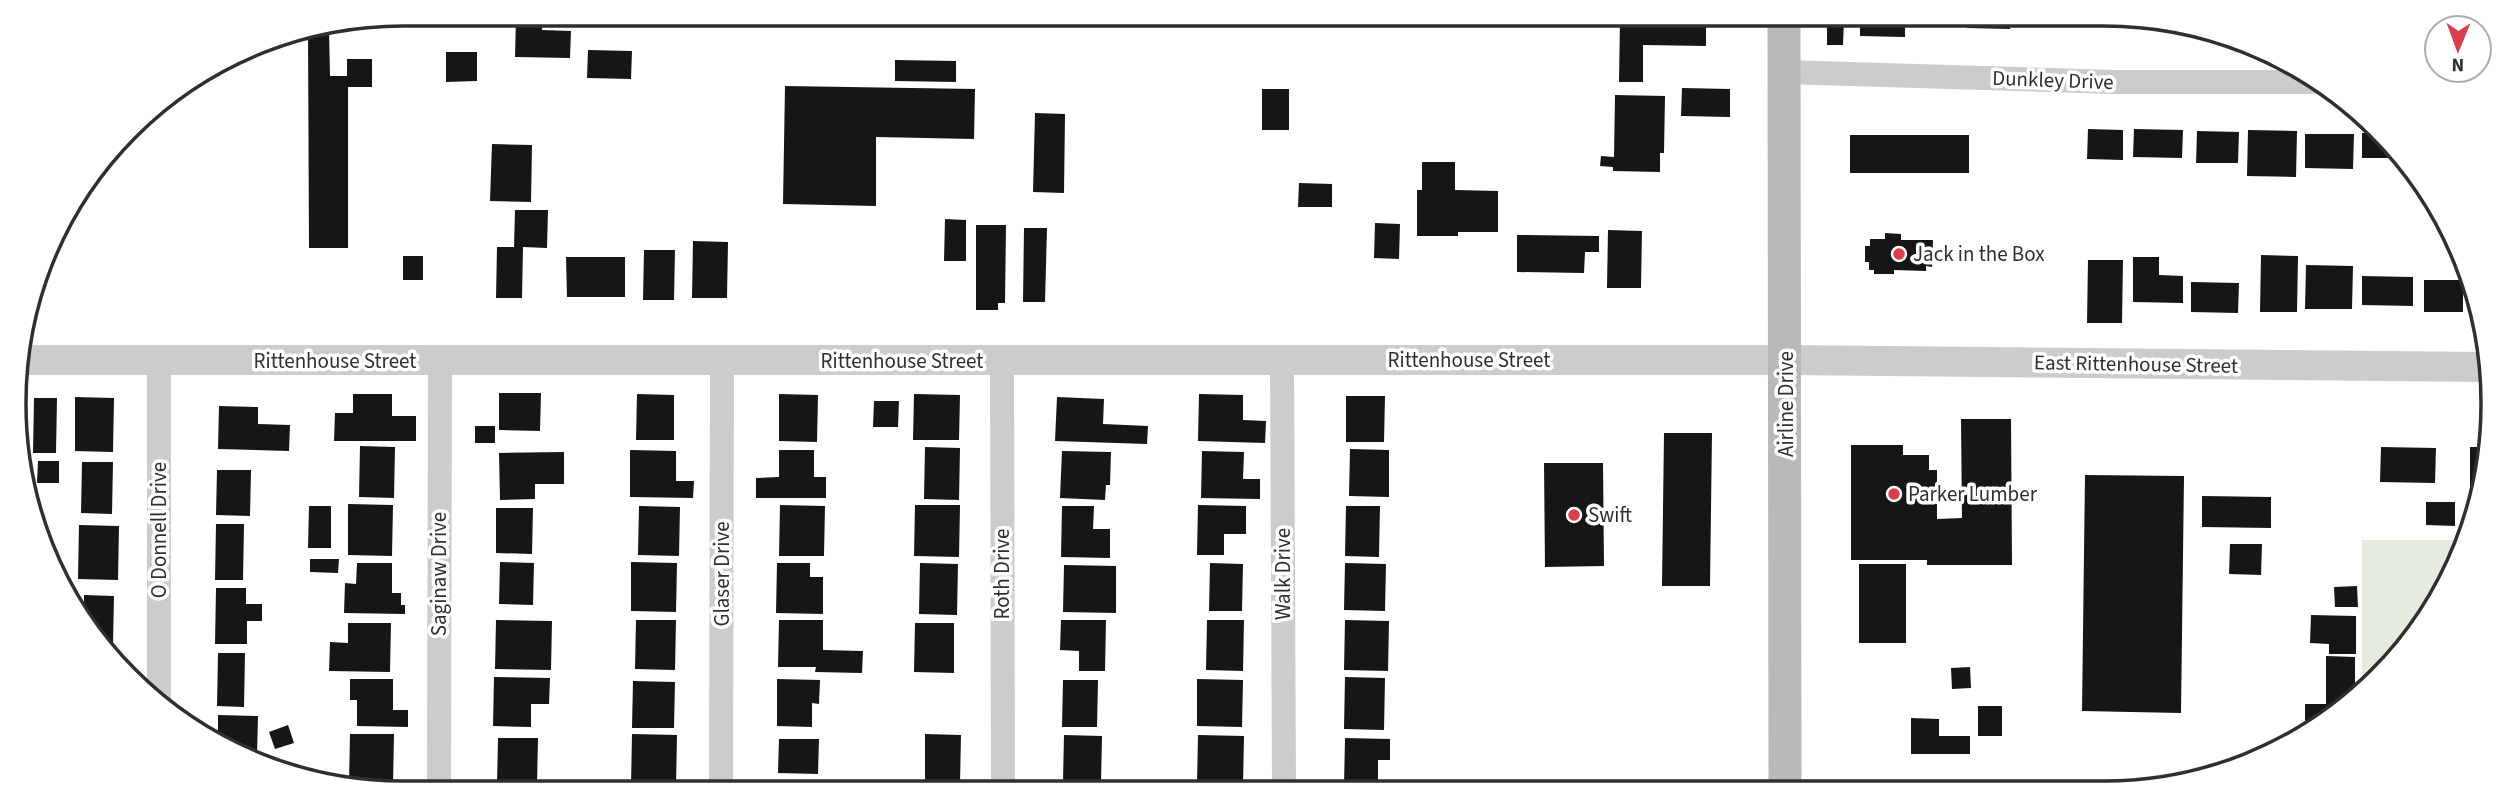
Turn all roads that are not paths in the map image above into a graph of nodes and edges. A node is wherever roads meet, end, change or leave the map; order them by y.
1 (1784, 26) edge
2 (1784, 72) junction
3 (2300, 82) edge
4 (29, 360) edge
5 (159, 360) junction
6 (1786, 360) junction
7 (440, 361) junction
8 (722, 361) junction
9 (1002, 361) junction
10 (1282, 361) junction
11 (2479, 366) edge
12 (159, 690) edge
13 (439, 781) edge
14 (721, 781) edge
15 (1003, 781) edge
16 (1284, 781) edge
17 (1785, 781) edge

1 - 2 main road, Airline Drive
2 - 3 street, Dunkley Drive
2 - 6 main road, Airline Drive
4 - 5 street, Rittenhouse Street
5 - 7 street, Rittenhouse Street
5 - 12 street, O Donnell Drive
6 - 10 street, Rittenhouse Street
6 - 11 street, East Rittenhouse Street
6 - 17 main road, Airline Drive
7 - 8 street, Rittenhouse Street
7 - 13 street, Saginaw Drive
8 - 9 street, Rittenhouse Street
8 - 14 street, Glaser Drive
9 - 10 street, Rittenhouse Street
9 - 15 street, Roth Drive
10 - 16 street, Walk Drive

